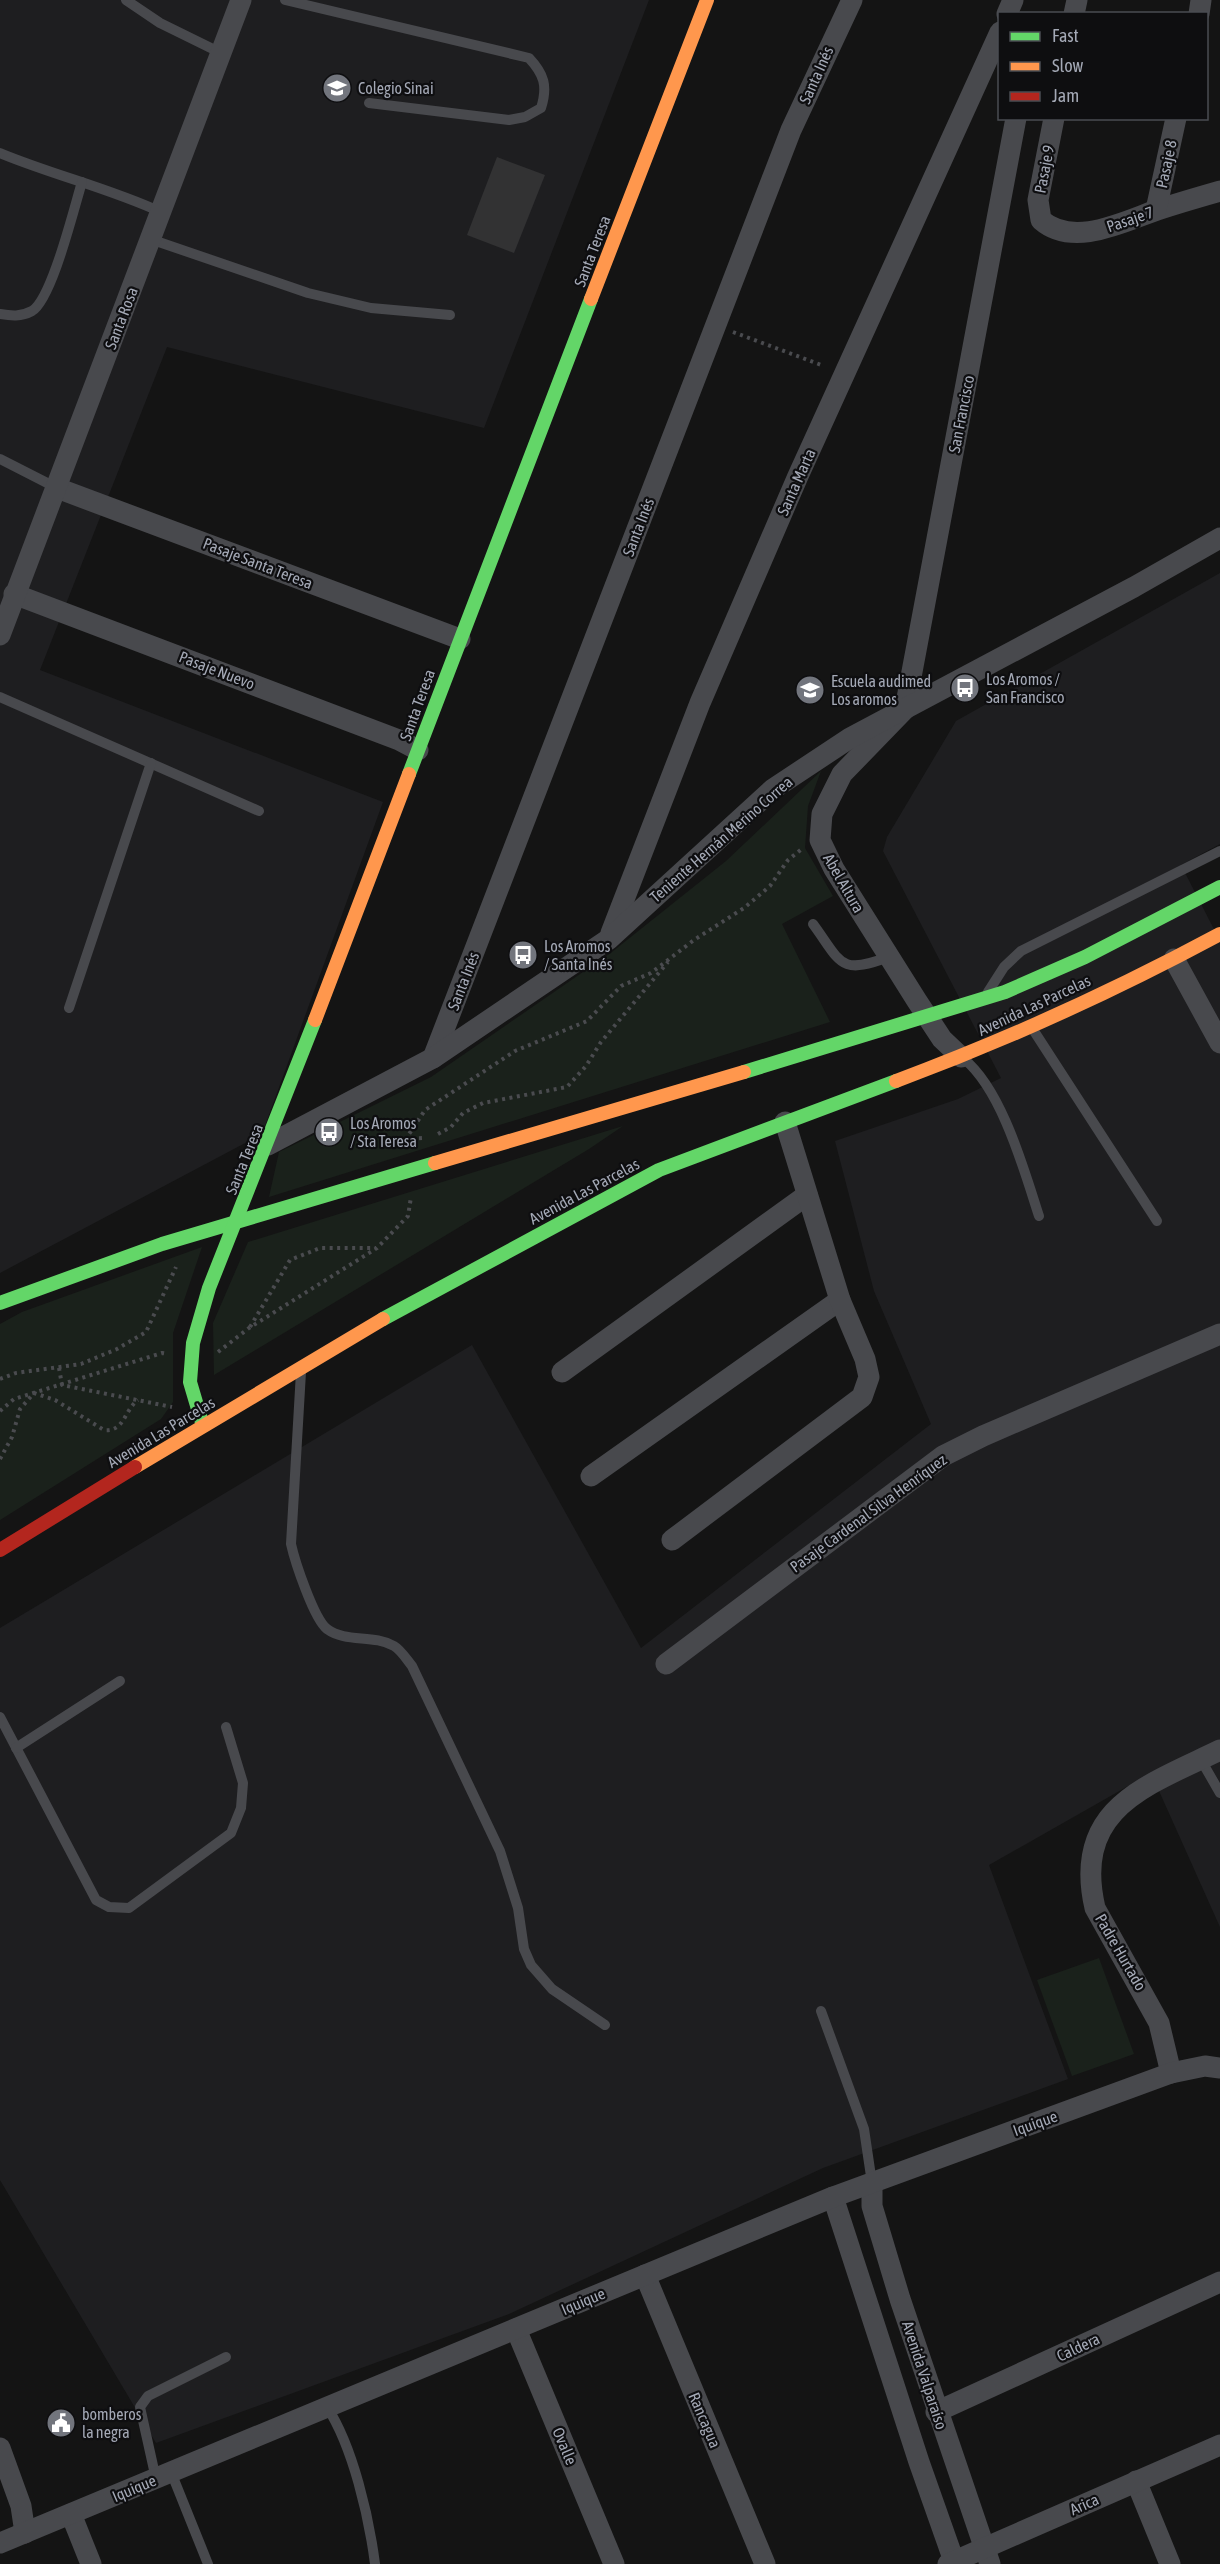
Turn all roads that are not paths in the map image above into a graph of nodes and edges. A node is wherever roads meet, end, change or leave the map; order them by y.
1 (126, 0) edge
2 (241, 0) edge
3 (285, 0) edge
4 (707, 0) edge
5 (852, 0) edge
6 (998, 35) edge
7 (221, 54) junction
8 (369, 103) dead end
9 (1016, 120) edge
10 (1054, 120) edge
11 (1176, 120) edge
12 (0, 153) edge
13 (82, 182) junction
14 (1220, 191) edge
15 (1156, 210) junction
16 (161, 212) junction
17 (1041, 220) joint
18 (150, 239) junction
19 (0, 314) edge
20 (450, 315) dead end
21 (0, 459) edge
22 (57, 488) junction
23 (1220, 538) edge
24 (14, 594) junction
25 (0, 635) edge
26 (460, 639) junction
27 (0, 697) edge
28 (905, 709) junction
29 (418, 750) junction
30 (151, 763) junction
31 (259, 811) dead end
32 (1220, 851) edge
33 (1220, 887) edge
34 (813, 924) dead end
35 (1220, 934) edge
36 (609, 939) junction
37 (888, 957) junction
38 (1174, 958) junction
39 (985, 999) junction
40 (69, 1008) dead end
41 (928, 1017) junction
42 (1031, 1025) junction
43 (1220, 1043) edge
44 (961, 1057) junction
45 (433, 1059) junction
46 (785, 1122) junction
47 (268, 1145) junction
48 (807, 1195) junction
49 (1039, 1216) dead end
50 (1156, 1221) dead end
51 (237, 1223) junction
52 (840, 1300) junction
53 (0, 1303) edge
54 (1220, 1334) edge
55 (302, 1366) junction
56 (562, 1372) dead end
57 (202, 1426) junction
58 (591, 1476) dead end
59 (672, 1540) dead end
60 (0, 1550) edge
61 (666, 1664) dead end
62 (120, 1681) dead end
63 (0, 1717) edge
64 (226, 1727) dead end
65 (16, 1748) junction
66 (1210, 1755) edge
67 (1220, 1793) edge
68 (821, 2011) dead end
69 (605, 2025) dead end
70 (1220, 2068) edge
71 (1172, 2073) junction
72 (872, 2183) junction
73 (834, 2197) junction
74 (645, 2276) junction
75 (1220, 2282) edge
76 (516, 2329) junction
77 (226, 2357) dead end
78 (327, 2407) junction
79 (936, 2412) junction
80 (1220, 2445) edge
81 (0, 2448) edge
82 (163, 2475) junction
83 (1136, 2481) junction
84 (71, 2514) junction
85 (25, 2533) junction
86 (0, 2543) edge
87 (987, 2556) edge
88 (952, 2563) edge
89 (92, 2564) edge
90 (208, 2564) edge
91 (375, 2564) edge
92 (614, 2564) edge
93 (765, 2564) edge
94 (1170, 2564) edge

1 - 7 lane
2 - 7 street, Santa Rosa
3 - 8 lane
4 - 26 street, Santa Teresa
5 - 45 street, Santa Inés
6 - 36 street, Santa Marta
7 - 16 street, Santa Rosa
9 - 28 street, San Francisco
10 - 17 street, Pasaje 9
11 - 15 street, Pasaje 8
12 - 13 lane
13 - 16 lane
13 - 19 lane
14 - 15 street, Pasaje 7
15 - 17 street, Pasaje 7
16 - 18 street, Santa Rosa
18 - 20 lane
18 - 22 street, Santa Rosa
21 - 22 lane
22 - 24 street, Santa Rosa
22 - 26 street, Pasaje Santa Teresa
23 - 28 street, Teniente Hernán Merino Correa
24 - 25 street, Santa Rosa
24 - 29 street, Pasaje Nuevo
26 - 29 street, Santa Teresa
27 - 30 lane
28 - 36 street, Teniente Hernán Merino Correa
28 - 37 street, Abel Altura
29 - 47 street, Santa Teresa
30 - 31 lane
30 - 40 lane
32 - 39 lane
33 - 39 street, Avenida Las Parcelas
34 - 37 lane
35 - 38 street, Avenida Las Parcelas
36 - 45 street, Teniente Hernán Merino Correa
37 - 41 street, Abel Altura
38 - 42 street, Avenida Las Parcelas
38 - 43 street
39 - 41 street, Avenida Las Parcelas
41 - 44 street, Abel Altura
41 - 51 street, Avenida Las Parcelas
42 - 44 street, Avenida Las Parcelas
42 - 50 lane
44 - 46 street, Avenida Las Parcelas
44 - 49 lane
45 - 47 street, Teniente Hernán Merino Correa
46 - 48 street
46 - 55 street, Avenida Las Parcelas
47 - 51 street, Santa Teresa
48 - 52 street
48 - 56 street
51 - 53 street, Avenida Las Parcelas
51 - 57 street, Santa Teresa
52 - 58 street
52 - 59 street
54 - 61 street, Pasaje Cardenal Silva Henríquez
55 - 57 street, Avenida Las Parcelas
55 - 69 lane
57 - 60 street, Avenida Las Parcelas
62 - 65 lane
63 - 65 lane
64 - 65 lane
66 - 67 lane
66 - 71 street, Padre Hurtado
68 - 72 lane
70 - 71 street, Iquique
71 - 72 street, Iquique
72 - 73 street, Iquique
72 - 79 street, Avenida Valparaíso
73 - 74 street, Iquique
73 - 88 street, Avenida Valparaíso
74 - 76 street, Iquique
74 - 93 street, Rancagua
75 - 79 street, Caldera
76 - 78 street, Iquique
76 - 92 street, Ovalle
77 - 82 lane
78 - 82 street, Iquique
78 - 91 lane
79 - 87 street, Avenida Valparaíso
80 - 83 street, Arica
81 - 85 street
82 - 84 street, Iquique
82 - 90 lane
83 - 87 street, Arica
83 - 94 street
84 - 85 street, Iquique
84 - 89 street
85 - 86 street, Iquique
87 - 88 street, Arica

